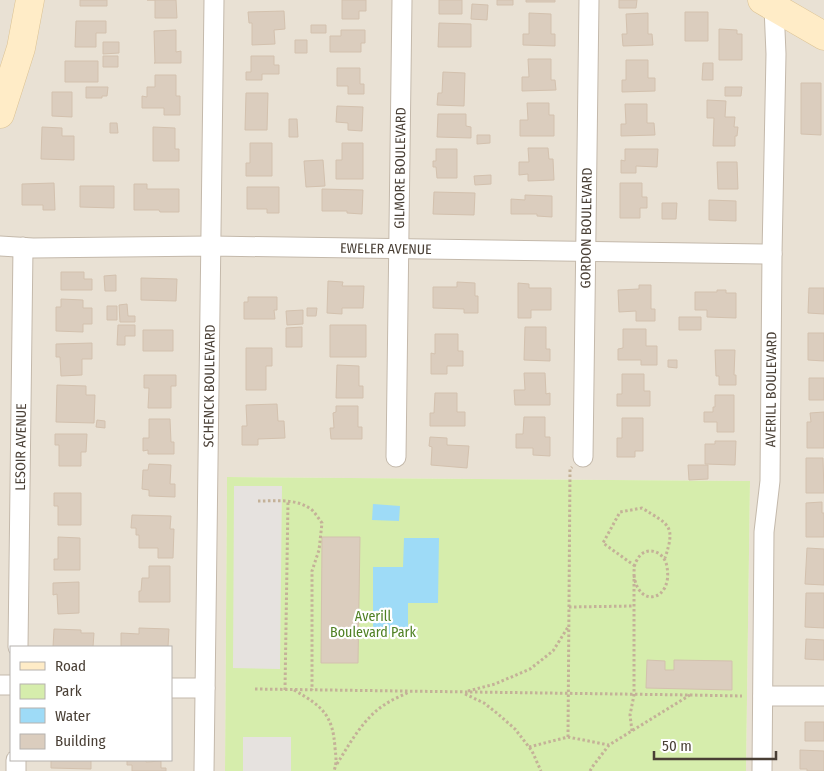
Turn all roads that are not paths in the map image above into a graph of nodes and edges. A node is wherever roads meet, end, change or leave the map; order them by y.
1 (30, 0) edge
2 (214, 0) edge
3 (402, 0) edge
4 (589, 0) edge
5 (766, 2) edge
6 (824, 36) edge
7 (0, 114) edge
8 (0, 246) edge
9 (211, 246) junction
10 (23, 247) junction
11 (398, 249) junction
12 (586, 251) junction
13 (772, 254) junction
14 (396, 457) dead end
15 (583, 457) road end
16 (18, 646) edge
17 (172, 688) edge
18 (205, 688) junction
19 (763, 696) junction
20 (824, 696) edge
21 (204, 771) edge
22 (762, 771) edge

1 - 7 main road
2 - 9 street, SCHENCK BOULEVARD
3 - 11 street, GILMORE BOULEVARD
4 - 12 street, GORDON BOULEVARD
5 - 6 main road
5 - 13 street, AVERILL BOULEVARD
8 - 10 street, EWELER AVENUE
9 - 10 street, EWELER AVENUE
9 - 11 street, EWELER AVENUE
9 - 18 street, SCHENCK BOULEVARD
10 - 16 street, LESOIR AVENUE
11 - 12 street, EWELER AVENUE
11 - 14 street, GILMORE BOULEVARD
12 - 13 street, EWELER AVENUE
12 - 15 street, GORDON BOULEVARD
13 - 19 street, AVERILL BOULEVARD
17 - 18 street
18 - 21 street, SCHENCK BOULEVARD
19 - 20 street
19 - 22 street, AVERILL BOULEVARD

